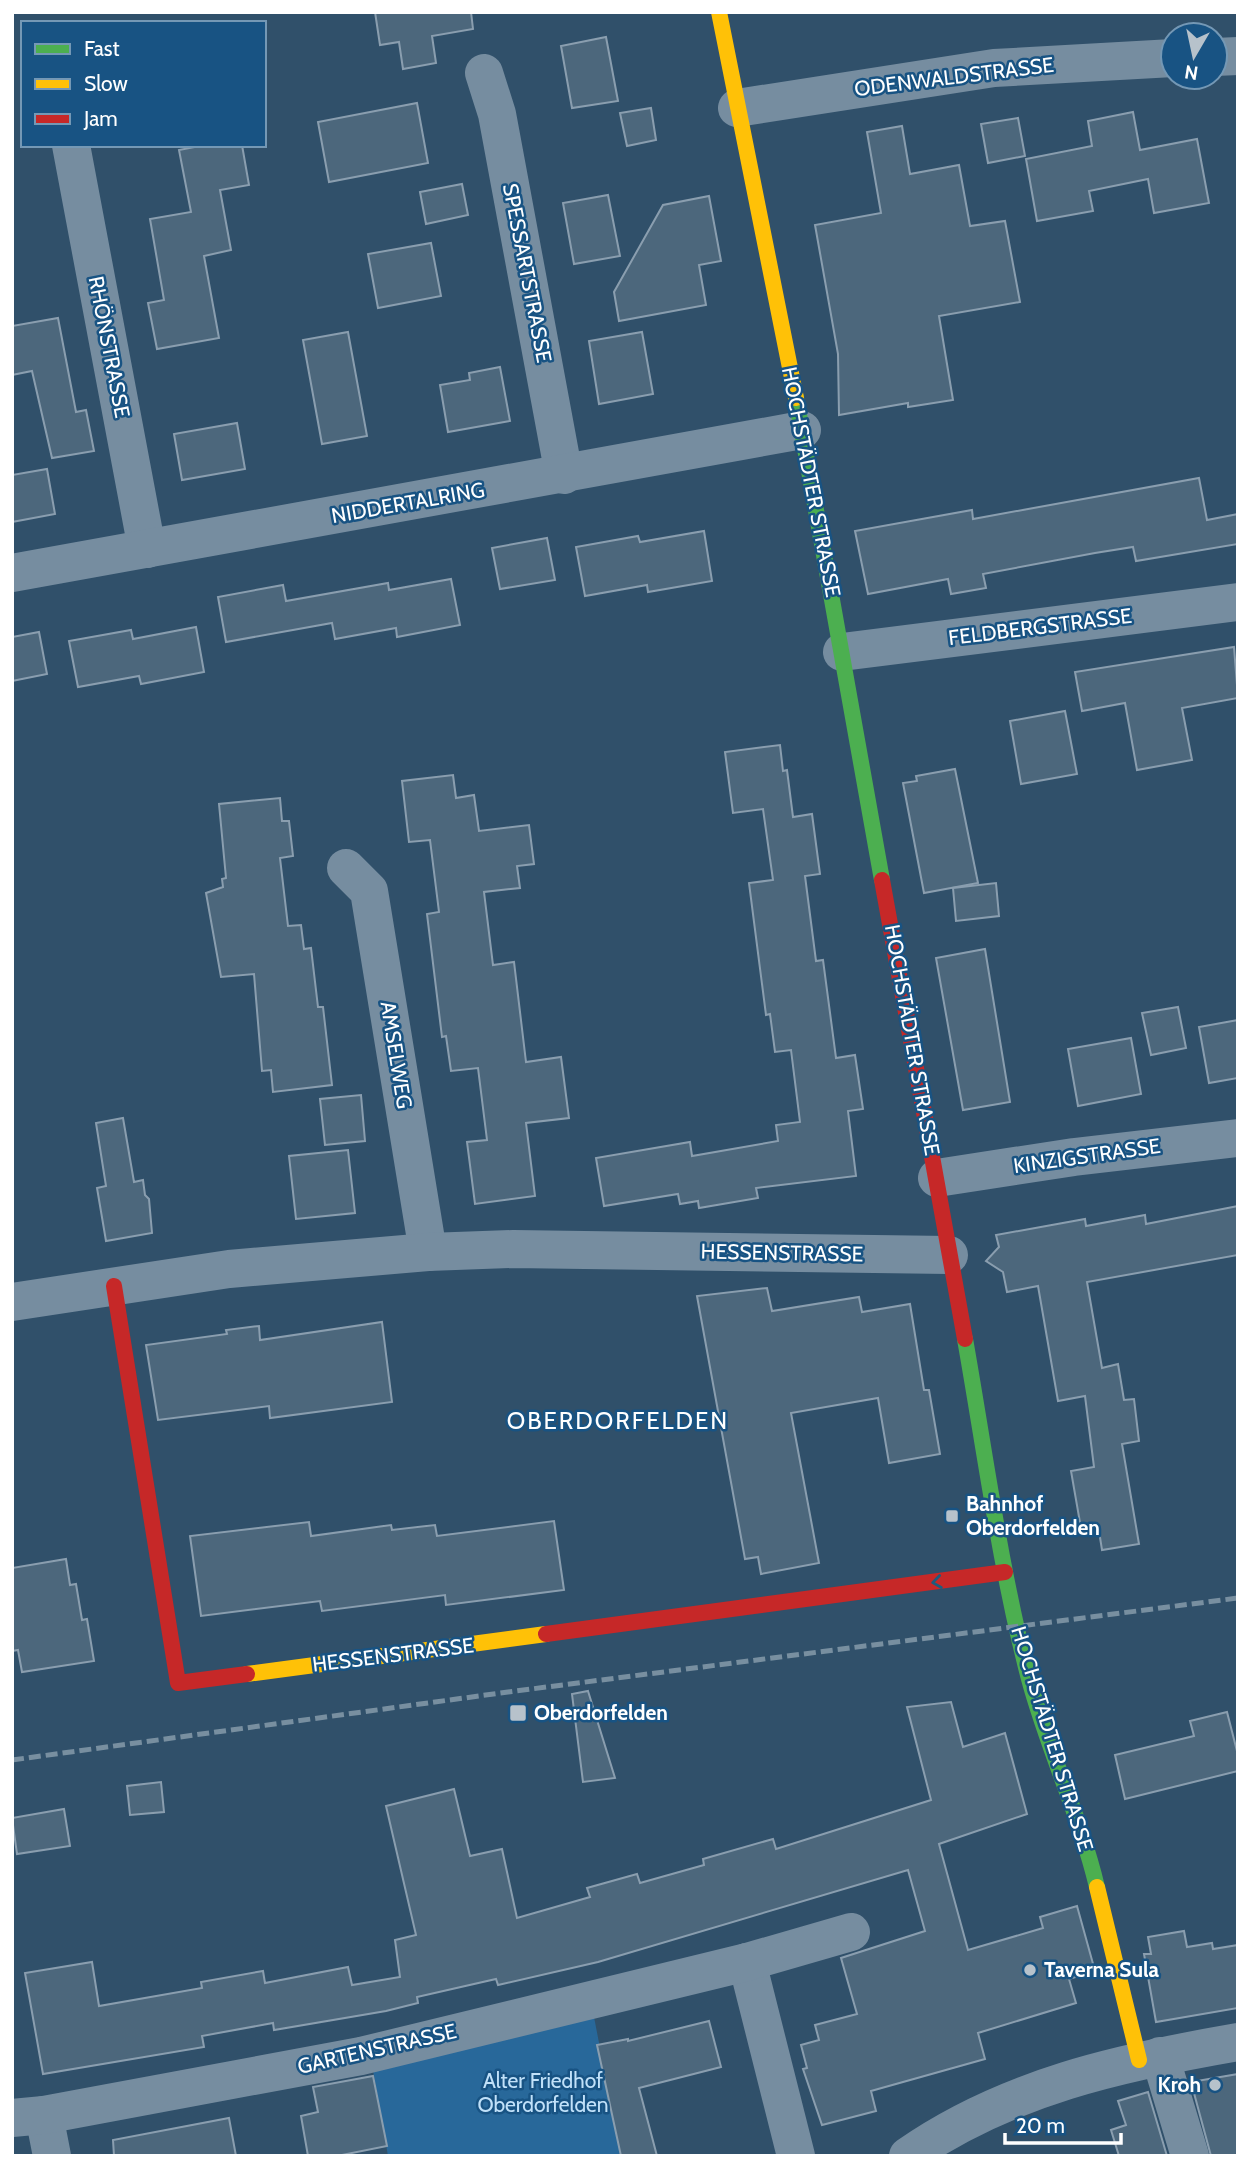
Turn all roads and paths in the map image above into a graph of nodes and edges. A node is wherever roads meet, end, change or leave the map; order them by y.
1 (719, 12) edge
2 (1159, 59) edge
3 (484, 73) dead end
4 (737, 108) junction
5 (71, 147) edge
6 (802, 430) junction
7 (564, 475) junction
8 (147, 549) junction
9 (12, 573) edge
10 (1238, 602) edge
11 (842, 652) junction
12 (346, 868) dead end
13 (1238, 1138) edge
14 (937, 1178) junction
15 (428, 1252) junction
16 (949, 1255) junction
17 (12, 1302) edge
18 (117, 1303) junction
19 (1005, 1572) junction
20 (851, 1931) dead end
21 (747, 1962) junction
22 (1238, 2042) edge
23 (1150, 2058) junction
24 (28, 2117) edge
25 (52, 2156) edge
26 (796, 2156) edge
27 (908, 2156) edge
28 (1190, 2156) edge

1 - 4 street, HOCHSTÄDTER STRASSE
2 - 4 street, ODENWALDSTRASSE
3 - 7 street, SPESSARTSTRASSE
4 - 6 street, HOCHSTÄDTER STRASSE
5 - 8 street, RHÖNSTRASSE
6 - 7 street, NIDDERTALRING
6 - 11 street, HOCHSTÄDTER STRASSE
7 - 8 street, NIDDERTALRING
8 - 9 street, NIDDERTALRING
10 - 11 street, FELDBERGSTRASSE
11 - 14 street, HOCHSTÄDTER STRASSE
12 - 15 street, AMSELWEG
13 - 14 street, KINZIGSTRASSE
14 - 16 street, HOCHSTÄDTER STRASSE
15 - 16 street, HESSENSTRASSE
15 - 18 street, HESSENSTRASSE
16 - 19 street, HOCHSTÄDTER STRASSE
17 - 18 street, HESSENSTRASSE
19 -> 18 street, HESSENSTRASSE
19 - 23 street, HOCHSTÄDTER STRASSE
20 - 21 street, GARTENSTRASSE
21 - 24 street, GARTENSTRASSE
21 - 26 street
22 - 23 street
23 - 27 street
23 - 28 street, HOCHSTÄDTER STRASSE
24 - 25 street, GARTENSTRASSE

